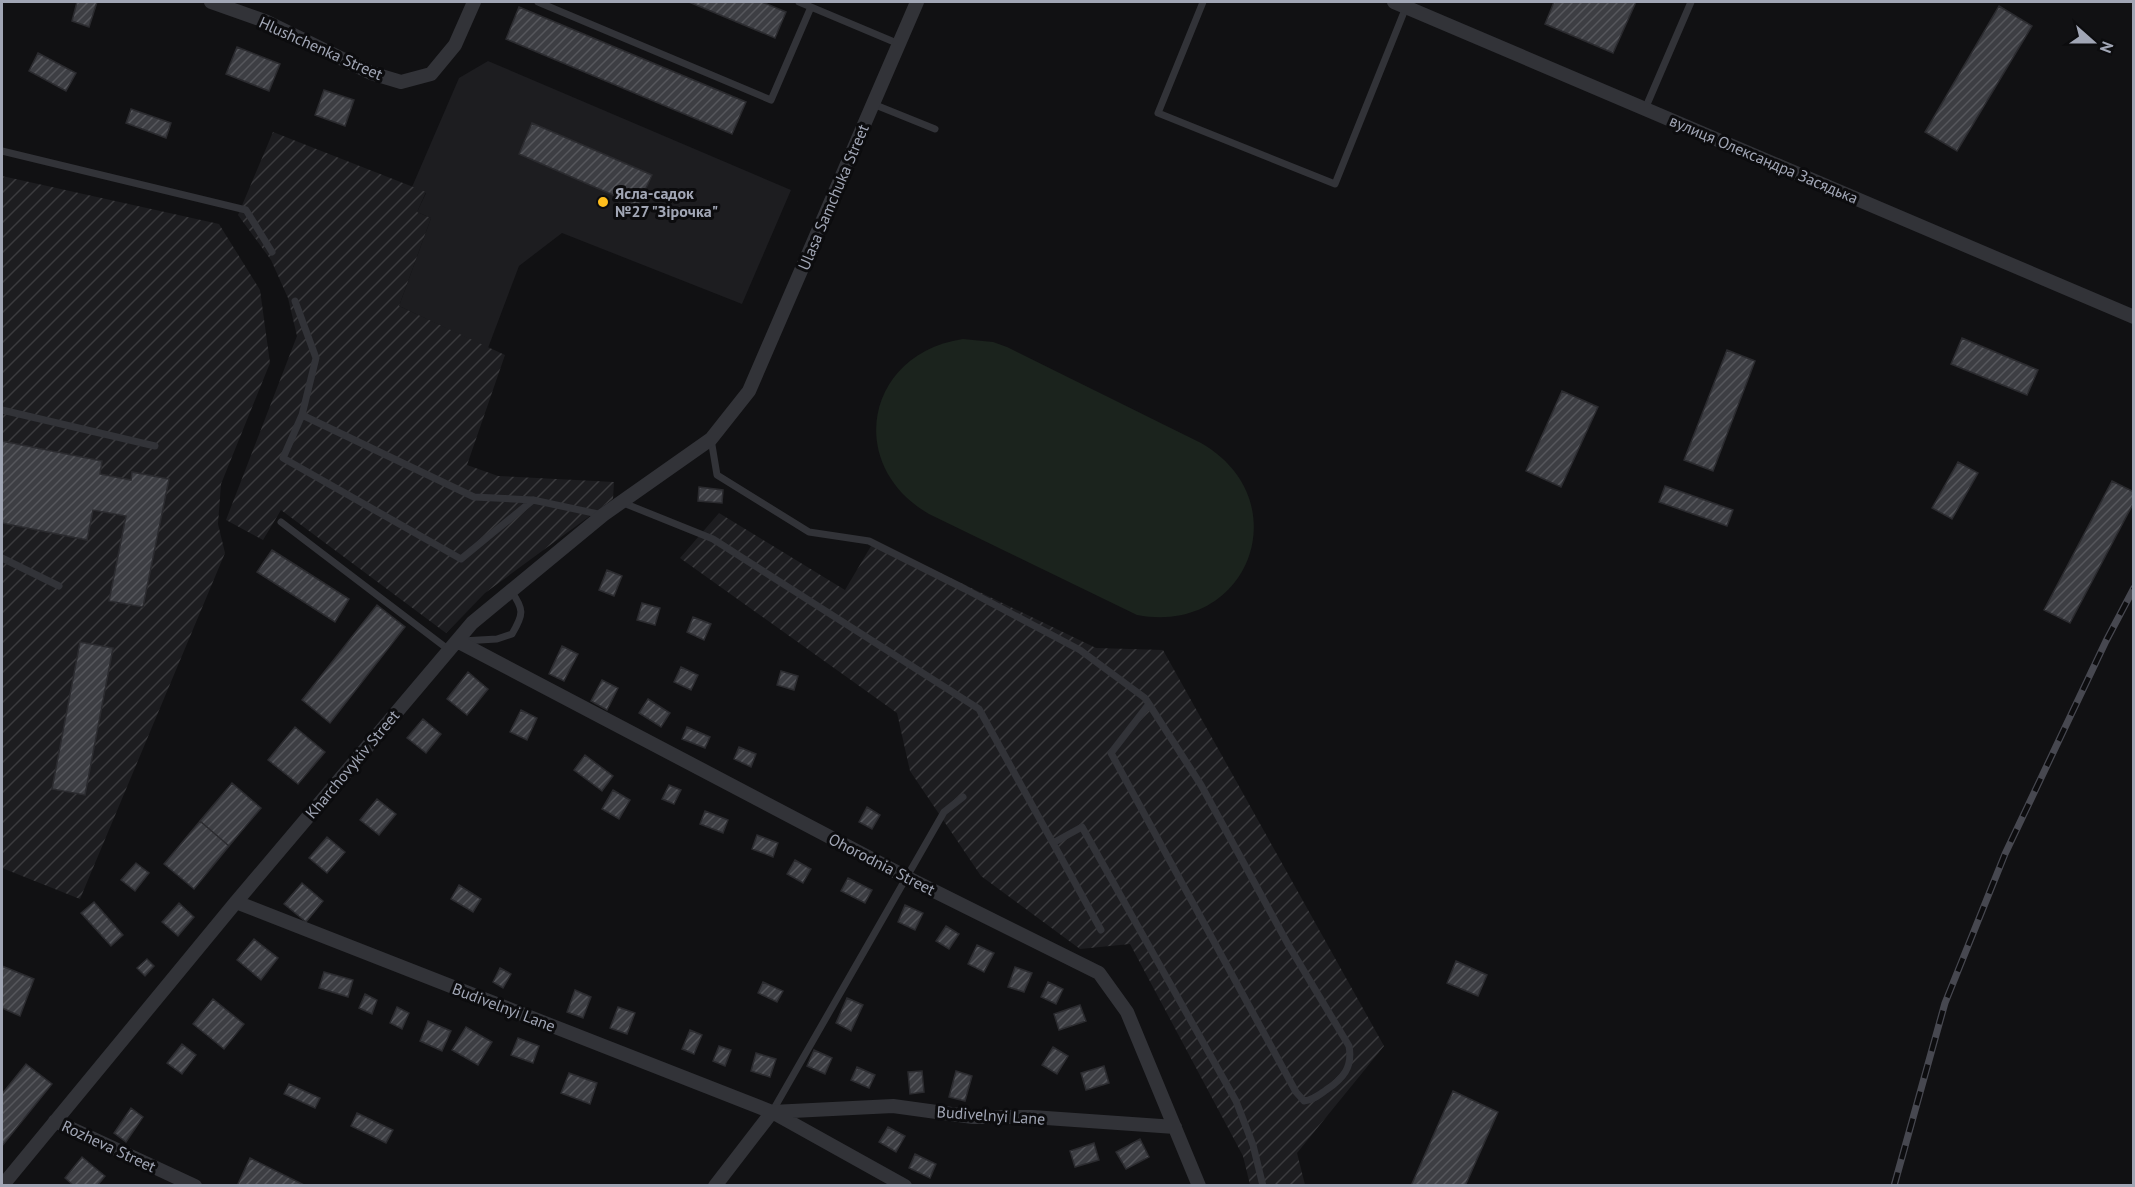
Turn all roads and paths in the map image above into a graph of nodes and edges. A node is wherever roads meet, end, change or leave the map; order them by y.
1 (211, 2) edge
2 (474, 2) edge
3 (538, 2) edge
4 (799, 2) edge
5 (917, 2) edge
6 (1203, 2) edge
7 (1691, 2) edge
8 (1400, 4) edge
9 (811, 7) junction
10 (899, 44) junction
11 (873, 104) junction
12 (1645, 109) junction
13 (935, 129) dead end
14 (2, 150) edge
15 (272, 252) dead end
16 (295, 301) dead end
17 (2133, 317) edge
18 (749, 392) joint
19 (2, 410) edge
20 (302, 415) junction
21 (711, 439) junction
22 (155, 446) dead end
23 (533, 500) junction
24 (621, 502) junction
25 (603, 514) junction
26 (281, 522) dead end
27 (2, 558) edge
28 (59, 586) dead end
29 (511, 591) junction
30 (453, 646) junction
31 (1149, 704) junction
32 (963, 797) dead end
33 (1053, 843) junction
34 (906, 877) junction
35 (236, 902) junction
36 (1101, 930) dead end
37 (772, 1113) junction
38 (55, 1121) junction
39 (1175, 1127) junction
40 (2, 1185) edge
41 (195, 1185) edge
42 (715, 1185) edge
43 (905, 1185) edge
44 (1199, 1185) edge
45 (1263, 1185) edge

1 - 2 street
3 - 9 lane
4 - 9 lane
5 - 10 street, Ulasa Samchuka Street
6 - 8 lane
7 - 12 lane
8 - 12 street, вулиця Олександра Засядька
9 - 10 lane
10 - 11 street, Ulasa Samchuka Street
11 - 13 lane
11 - 18 street, Ulasa Samchuka Street
12 - 17 street, вулиця Олександра Засядька
14 - 15 lane
16 - 20 lane
18 - 21 street, Kharchovykiv Street
19 - 22 lane
20 - 23 lane
20 - 23 lane
21 - 24 street, Kharchovykiv Street
21 - 31 lane
23 - 25 lane
24 - 25 street, Kharchovykiv Street
24 - 33 lane
25 - 29 street, Kharchovykiv Street
26 - 30 lane
27 - 28 lane
29 - 30 street, Kharchovykiv Street
29 - 30 lane
30 - 34 street, Ohorodnia Street
30 - 35 street, Kharchovykiv Street
31 - 31 lane
32 - 34 lane
33 - 36 lane
33 - 45 lane
34 - 37 lane
34 - 39 street, Ohorodnia Street
35 - 37 street, Budivelnyi Lane
35 - 38 street, Kharchovykiv Street
37 - 39 street, Budivelnyi Lane
37 - 42 street
37 - 43 street, Budivelnyi Lane
38 - 40 street, Kharchovykiv Street
38 - 41 street, Rozheva Street
39 - 44 street, Ohorodnia Street

